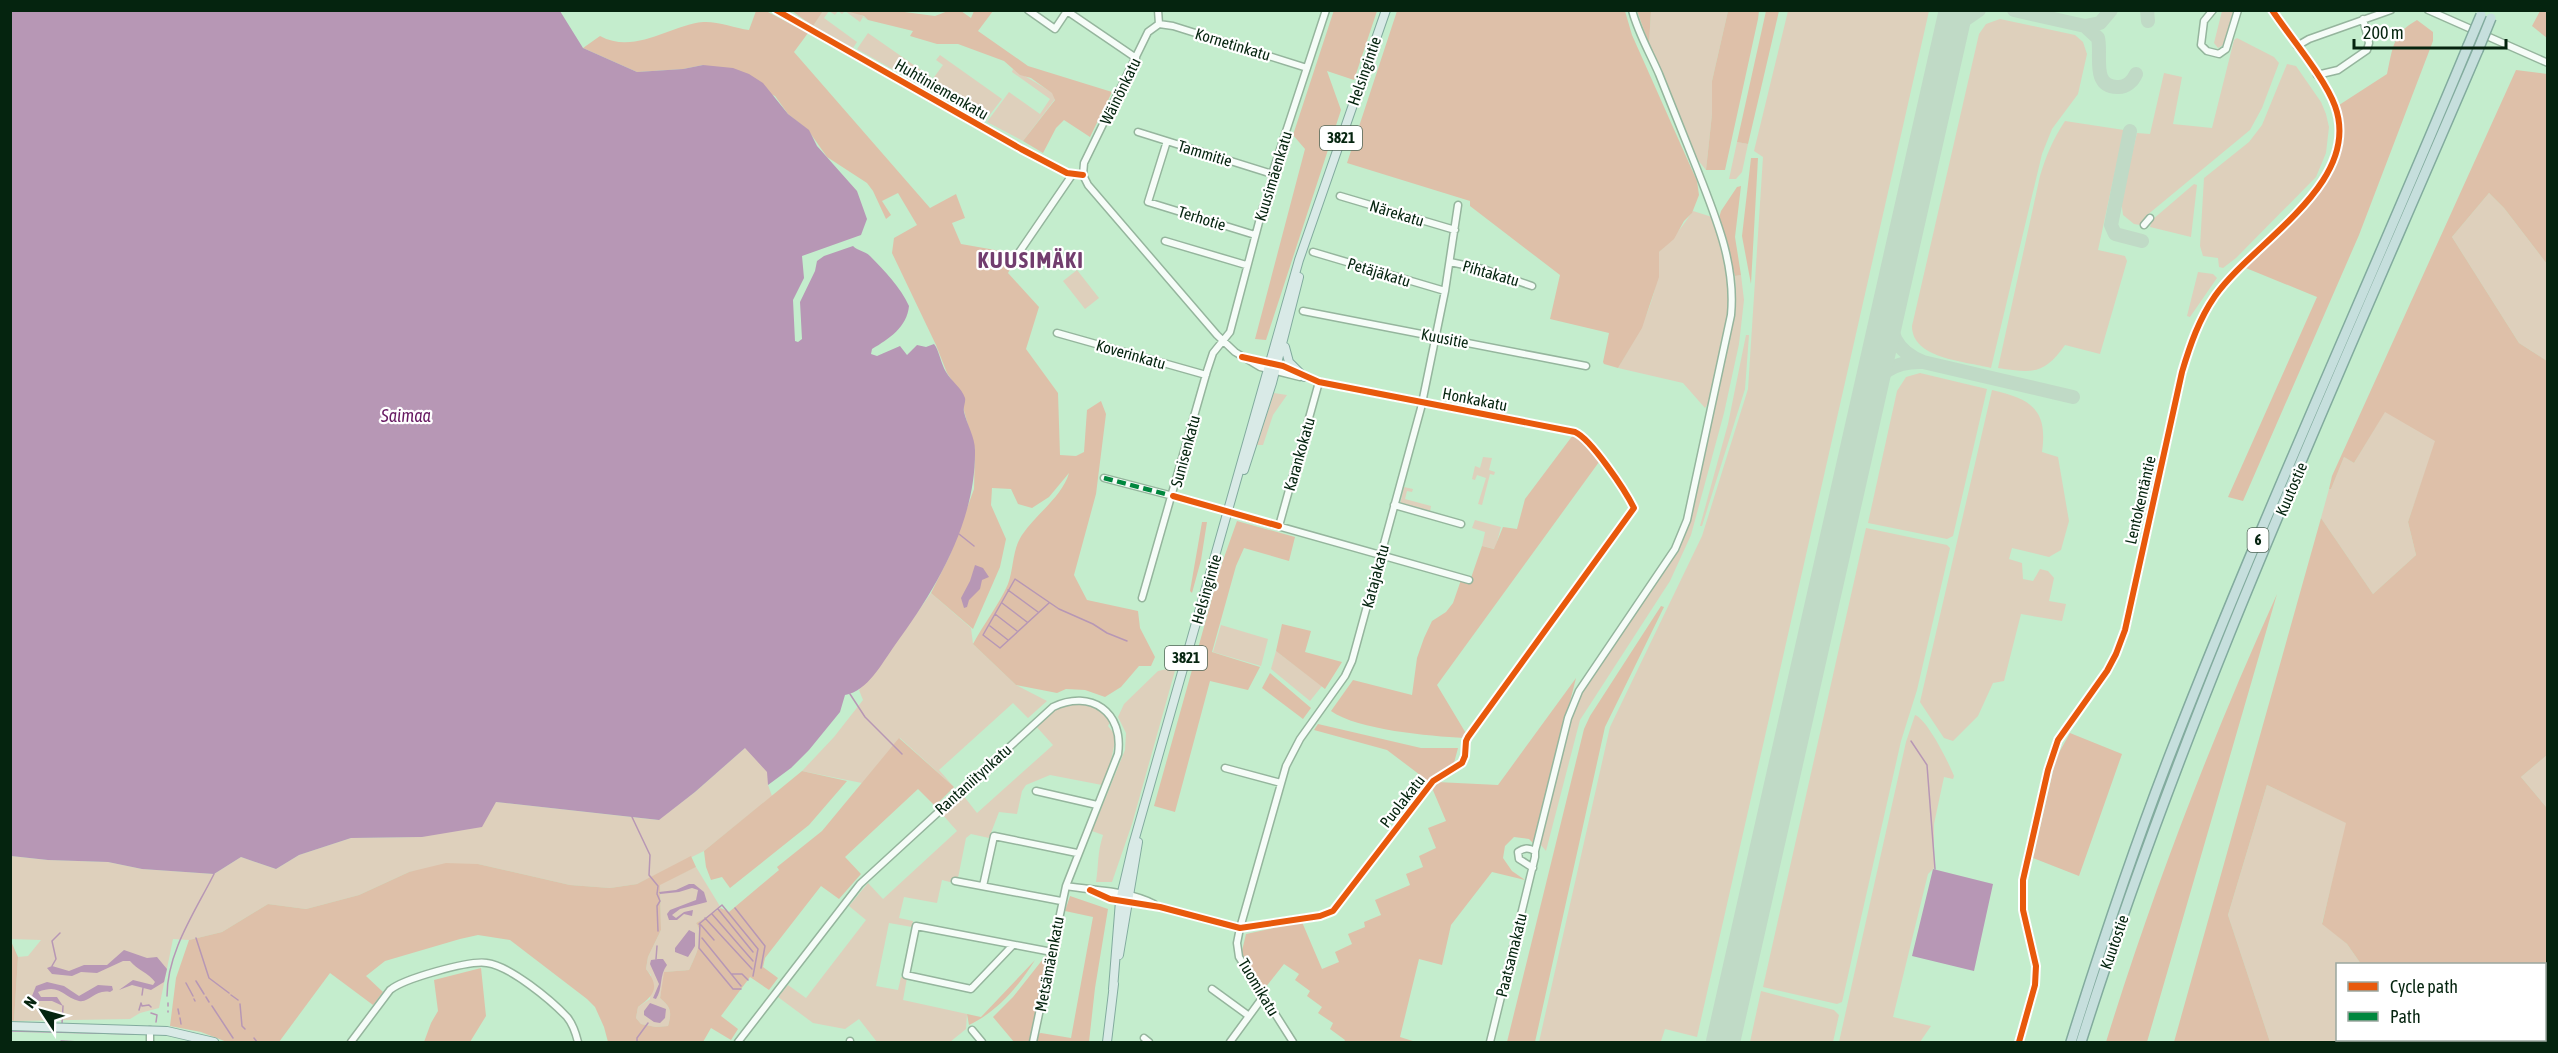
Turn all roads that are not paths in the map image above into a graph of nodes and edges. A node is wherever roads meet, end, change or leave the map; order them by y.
1 (776, 10) edge
2 (787, 10) edge
3 (1028, 10) edge
4 (1158, 10) edge
5 (1326, 10) edge
6 (1386, 10) edge
7 (1632, 10) edge
8 (2213, 10) edge
9 (2238, 10) edge
10 (2272, 10) edge
11 (2391, 10) edge
12 (2428, 10) edge
13 (2482, 13) edge
14 (2493, 14) edge
15 (790, 18) junction
16 (2363, 19) junction
17 (1159, 24) junction
18 (2297, 46) junction
19 (1136, 58) junction
20 (2547, 63) edge
21 (1307, 68) junction
22 (2317, 75) junction
23 (1138, 132) dead end
24 (1167, 141) junction
25 (1272, 174) joint
26 (1083, 175) junction
27 (1072, 176) junction
28 (1340, 196) dead end
29 (1458, 205) dead end
30 (1263, 207) dead end
31 (2150, 218) dead end
32 (2144, 225) dead end
33 (1455, 230) junction
34 (1255, 235) junction
35 (1308, 235) junction
36 (1165, 241) dead end
37 (1313, 252) dead end
38 (1018, 254) dead end
39 (1450, 262) junction
40 (1246, 265) junction
41 (1532, 286) dead end
42 (1445, 291) junction
43 (1303, 311) dead end
44 (1290, 319) junction
45 (1057, 333) dead end
46 (1437, 336) junction
47 (1223, 341) junction
48 (1586, 366) dead end
49 (1273, 368) junction
50 (1206, 375) junction
51 (1304, 377) junction
52 (1319, 382) junction
53 (1422, 402) junction
54 (1104, 478) dead end
55 (1173, 496) junction
56 (1394, 505) junction
57 (1634, 508) joint
58 (1239, 515) dead end
59 (1461, 524) dead end
60 (1279, 526) junction
61 (1380, 555) junction
62 (1469, 580) dead end
63 (1142, 598) dead end
64 (1225, 768) dead end
65 (1281, 783) junction
66 (1036, 791) dead end
67 (1097, 805) junction
68 (1536, 851) junction
69 (1077, 853) junction
70 (1533, 868) junction
71 (955, 880) dead end
72 (983, 886) junction
73 (1066, 886) junction
74 (1125, 898) junction
75 (1061, 901) junction
76 (1240, 928) junction
77 (1013, 945) junction
78 (1052, 952) junction
79 (1212, 989) dead end
80 (1263, 997) junction
81 (1249, 1016) junction
82 (10, 1026) edge
83 (972, 1029) dead end
84 (150, 1030) junction
85 (150, 1042) edge
86 (214, 1042) edge
87 (351, 1042) edge
88 (578, 1042) edge
89 (738, 1042) edge
90 (982, 1042) edge
91 (1034, 1042) edge
92 (1107, 1042) edge
93 (1230, 1042) edge
94 (1293, 1042) edge
95 (1490, 1042) edge
96 (2019, 1042) edge
97 (2071, 1042) edge
98 (2081, 1042) edge

1 - 15 street, Huhtiniemenkatu
2 - 15 street
3 - 19 street
4 - 17 street
5 - 21 street, Kuusimäenkatu
6 - 35 main road, Helsingintie / 3821
7 - 68 street, Paatsamakatu
8 - 9 street
10 - 18 street, Lentokentäntie
11 - 16 street
12 - 20 street
13 - 97 highway, Kuutostie / 6, bridge
14 - 98 highway, Kuutostie / 6, bridge
15 - 27 street, Huhtiniemenkatu
16 - 18 street
16 - 22 street
17 - 19 street, Wäinönkatu
17 - 21 street, Kornetinkatu
18 - 22 street, Lentokentäntie
19 - 26 street, Wäinönkatu
21 - 25 street, Kuusimäenkatu
22 - 96 street, Lentokentäntie
23 - 24 street, Tammitie
24 - 25 street, Tammitie
24 - 34 street, Terhotie
26 - 27 street
26 - 47 street
27 - 38 street
28 - 33 street, Närekatu
29 - 33 street, Katajakatu
30 - 34 street, Kuusimäenkatu
31 - 32 street
33 - 39 street, Katajakatu
34 - 40 street, Kuusimäenkatu
35 - 44 main road, Helsingintie / 3821
35 - 49 main road, Helsingintie / 3821
36 - 40 street
37 - 42 street, Petäjäkatu
39 - 41 street, Pihtakatu
39 - 42 street, Katajakatu
40 - 47 street, Kuusimäenkatu
42 - 46 street, Katajakatu
43 - 46 street, Kuusitie
44 - 49 main road, Helsingintie / 3821
44 - 51 main road
45 - 50 street, Koverinkatu
46 - 48 street, Kuusitie
46 - 53 street, Katajakatu
47 - 49 street
47 - 50 street, Sunisenkatu
49 - 51 street, Honkakatu
49 - 74 main road, Helsingintie / 3821
50 - 55 street, Sunisenkatu
51 - 52 street, Honkakatu
52 - 53 street, Honkakatu
52 - 60 street, Karankokatu
53 - 56 street, Katajakatu
53 - 57 street, Honkakatu
54 - 55 street
55 - 63 street, Sunisenkatu
56 - 59 street
56 - 61 street, Katajakatu
57 - 76 street, Puolakatu
58 - 60 street
60 - 61 street
61 - 62 street
61 - 65 street, Katajakatu
64 - 65 street
65 - 76 street, Katajakatu
66 - 67 street
67 - 69 street, Rantaniitynkatu
67 - 89 street, Rantaniitynkatu
68 - 70 street, Paatsamakatu
68 - 70 street
69 - 72 street
69 - 73 street, Rantaniitynkatu
70 - 95 street, Paatsamakatu
71 - 72 street
72 - 75 street
73 - 74 street, Puolakatu
73 - 75 street, Metsämäenkatu
74 - 76 street, Puolakatu
74 - 92 main road, Helsingintie / 3821
75 - 78 street, Metsämäenkatu
76 - 80 street, Tuomikatu
77 - 77 street
77 - 78 street
78 - 91 street, Metsämäenkatu
79 - 81 street
80 - 81 street
80 - 94 street, Tuomikatu
81 - 93 street
82 - 84 main road
83 - 90 street
84 - 85 street
84 - 86 main road
87 - 88 street

